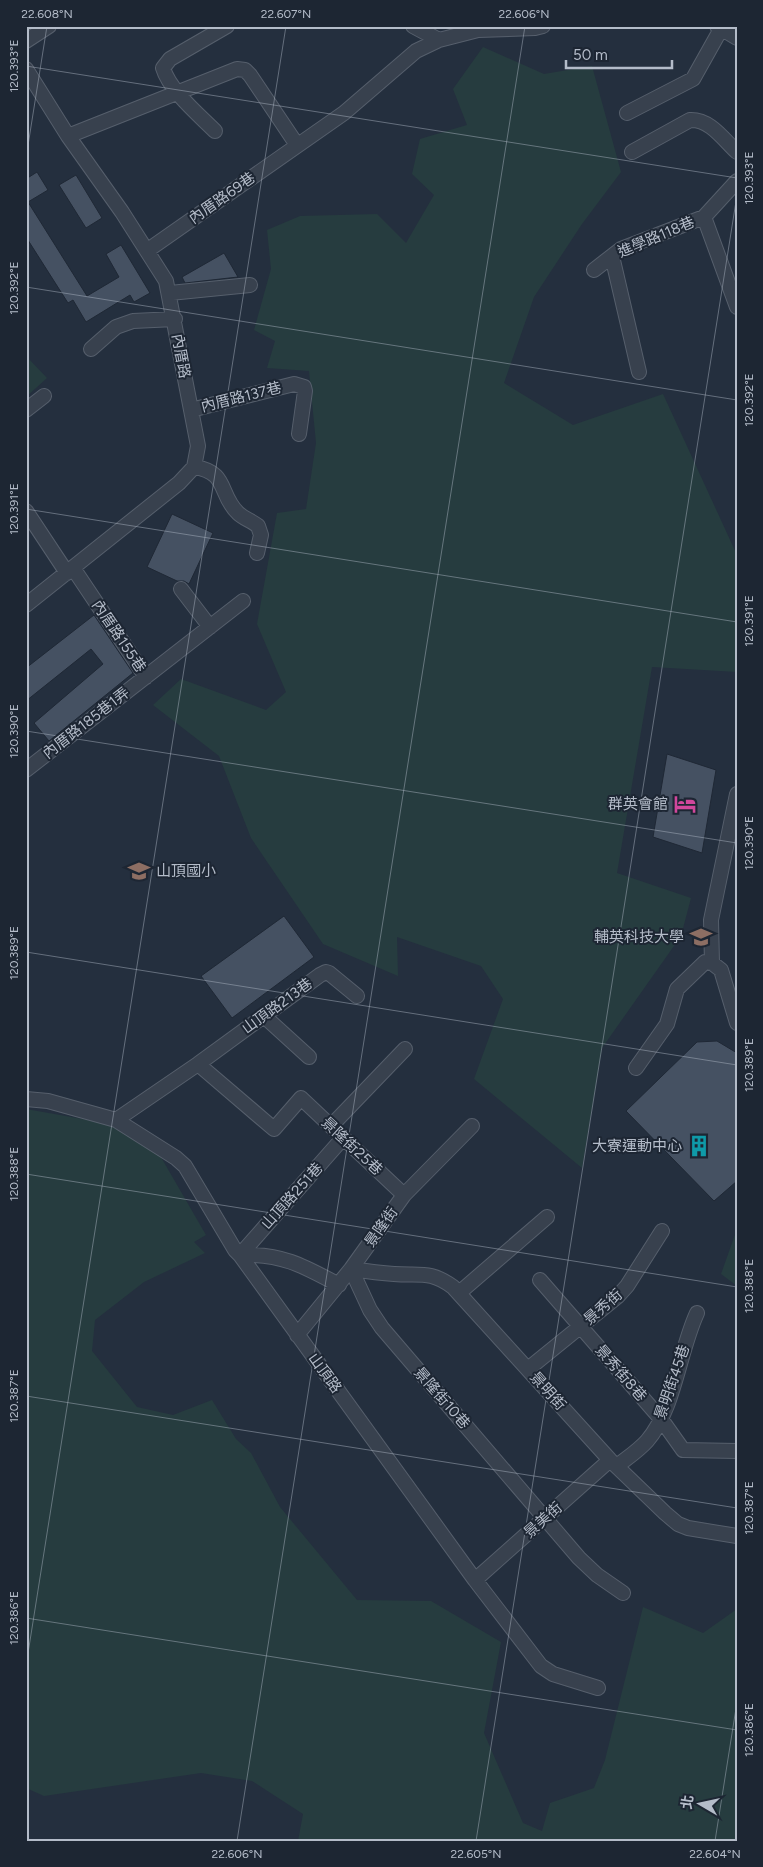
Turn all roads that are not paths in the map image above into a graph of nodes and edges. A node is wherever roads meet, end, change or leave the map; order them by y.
1 (49, 26) edge
2 (227, 26) edge
3 (413, 26) edge
4 (543, 26) edge
5 (483, 28) edge
6 (719, 28) edge
7 (737, 38) edge
8 (439, 40) junction
9 (26, 41) edge
10 (26, 69) edge
11 (177, 92) junction
12 (627, 113) dead end
13 (215, 131) dead end
14 (68, 136) junction
15 (297, 146) junction
16 (632, 152) dead end
17 (737, 152) edge
18 (737, 180) edge
19 (704, 217) junction
20 (148, 250) junction
21 (612, 256) junction
22 (594, 270) dead end
23 (250, 285) dead end
24 (170, 294) junction
25 (735, 298) edge
26 (175, 319) junction
27 (91, 349) dead end
28 (639, 372) dead end
29 (44, 396) dead end
30 (26, 410) edge
31 (191, 410) junction
32 (299, 434) dead end
33 (194, 468) junction
34 (26, 511) edge
35 (257, 553) dead end
36 (70, 570) junction
37 (180, 589) dead end
38 (243, 601) dead end
39 (26, 605) edge
40 (210, 627) junction
41 (146, 676) junction
42 (26, 770) edge
43 (737, 794) edge
44 (712, 963) junction
45 (357, 996) dead end
46 (264, 1016) junction
47 (737, 1023) edge
48 (405, 1049) dead end
49 (309, 1057) dead end
50 (198, 1064) junction
51 (636, 1068) dead end
52 (26, 1099) edge
53 (116, 1120) junction
54 (331, 1126) junction
55 (472, 1126) dead end
56 (343, 1138) junction
57 (404, 1195) junction
58 (547, 1217) dead end
59 (662, 1231) dead end
60 (240, 1254) junction
61 (351, 1270) junction
62 (540, 1280) dead end
63 (339, 1285) junction
64 (459, 1293) junction
65 (697, 1313) dead end
66 (580, 1326) junction
67 (297, 1334) junction
68 (528, 1369) junction
69 (661, 1419) junction
70 (737, 1451) edge
71 (614, 1463) junction
72 (545, 1518) junction
73 (737, 1536) edge
74 (475, 1580) junction
75 (623, 1593) dead end
76 (598, 1688) dead end

1 - 9 street
2 - 11 street
3 - 8 street
4 - 5 street, 內厝路69巷
5 - 8 street, 內厝路69巷
6 - 7 street
6 - 12 street
8 - 15 street, 內厝路69巷
10 - 14 street, 內厝路
11 - 13 street
11 - 14 street
11 - 15 street
14 - 20 street, 內厝路
15 - 20 street, 內厝路69巷
16 - 17 street
18 - 19 street, 進學路118巷
19 - 21 street, 進學路118巷
19 - 25 street
20 - 24 street, 內厝路
21 - 22 street, 進學路118巷
21 - 28 street
23 - 24 street
24 - 26 street, 內厝路
26 - 27 street
26 - 31 street, 內厝路
29 - 30 street
31 - 32 street, 內厝路137巷
31 - 33 street, 內厝路
33 - 35 street
33 - 36 street
34 - 36 street, 內厝路155巷
36 - 39 street
36 - 41 street, 內厝路155巷
37 - 40 street
38 - 40 street, 內厝路155巷
40 - 41 street, 內厝路155巷
41 - 42 street, 內厝路185巷1弄
43 - 44 street
44 - 47 street
44 - 51 street
45 - 46 street, 山頂路213巷
46 - 49 street
46 - 50 street, 山頂路213巷
48 - 54 street
50 - 53 street, 山頂路213巷
50 - 54 street, 景隆街25巷
52 - 53 street, 山頂路
53 - 60 street, 山頂路
54 - 56 street, 景隆街25巷
55 - 57 street, 景隆街
56 - 57 street, 景隆街25巷
56 - 60 street, 山頂路251巷
57 - 61 street, 景隆街
58 - 64 street
59 - 66 street, 景秀街
60 - 63 street
60 - 67 street, 山頂路
61 - 63 street, 景隆街
61 - 64 street, 景明街
61 - 72 street, 景隆街10巷
62 - 66 street, 景秀街8巷
63 - 67 street, 景隆街
64 - 68 street, 景明街
65 - 69 street, 景明街45巷
66 - 68 street, 景秀街
66 - 69 street, 景秀街8巷
67 - 74 street, 山頂路
68 - 71 street, 景明街
69 - 70 street, 景秀街8巷
69 - 71 street, 景明街45巷
71 - 72 street, 景美街
71 - 73 street, 景明街
72 - 74 street, 景美街
72 - 75 street, 景隆街10巷
74 - 76 street, 山頂路

